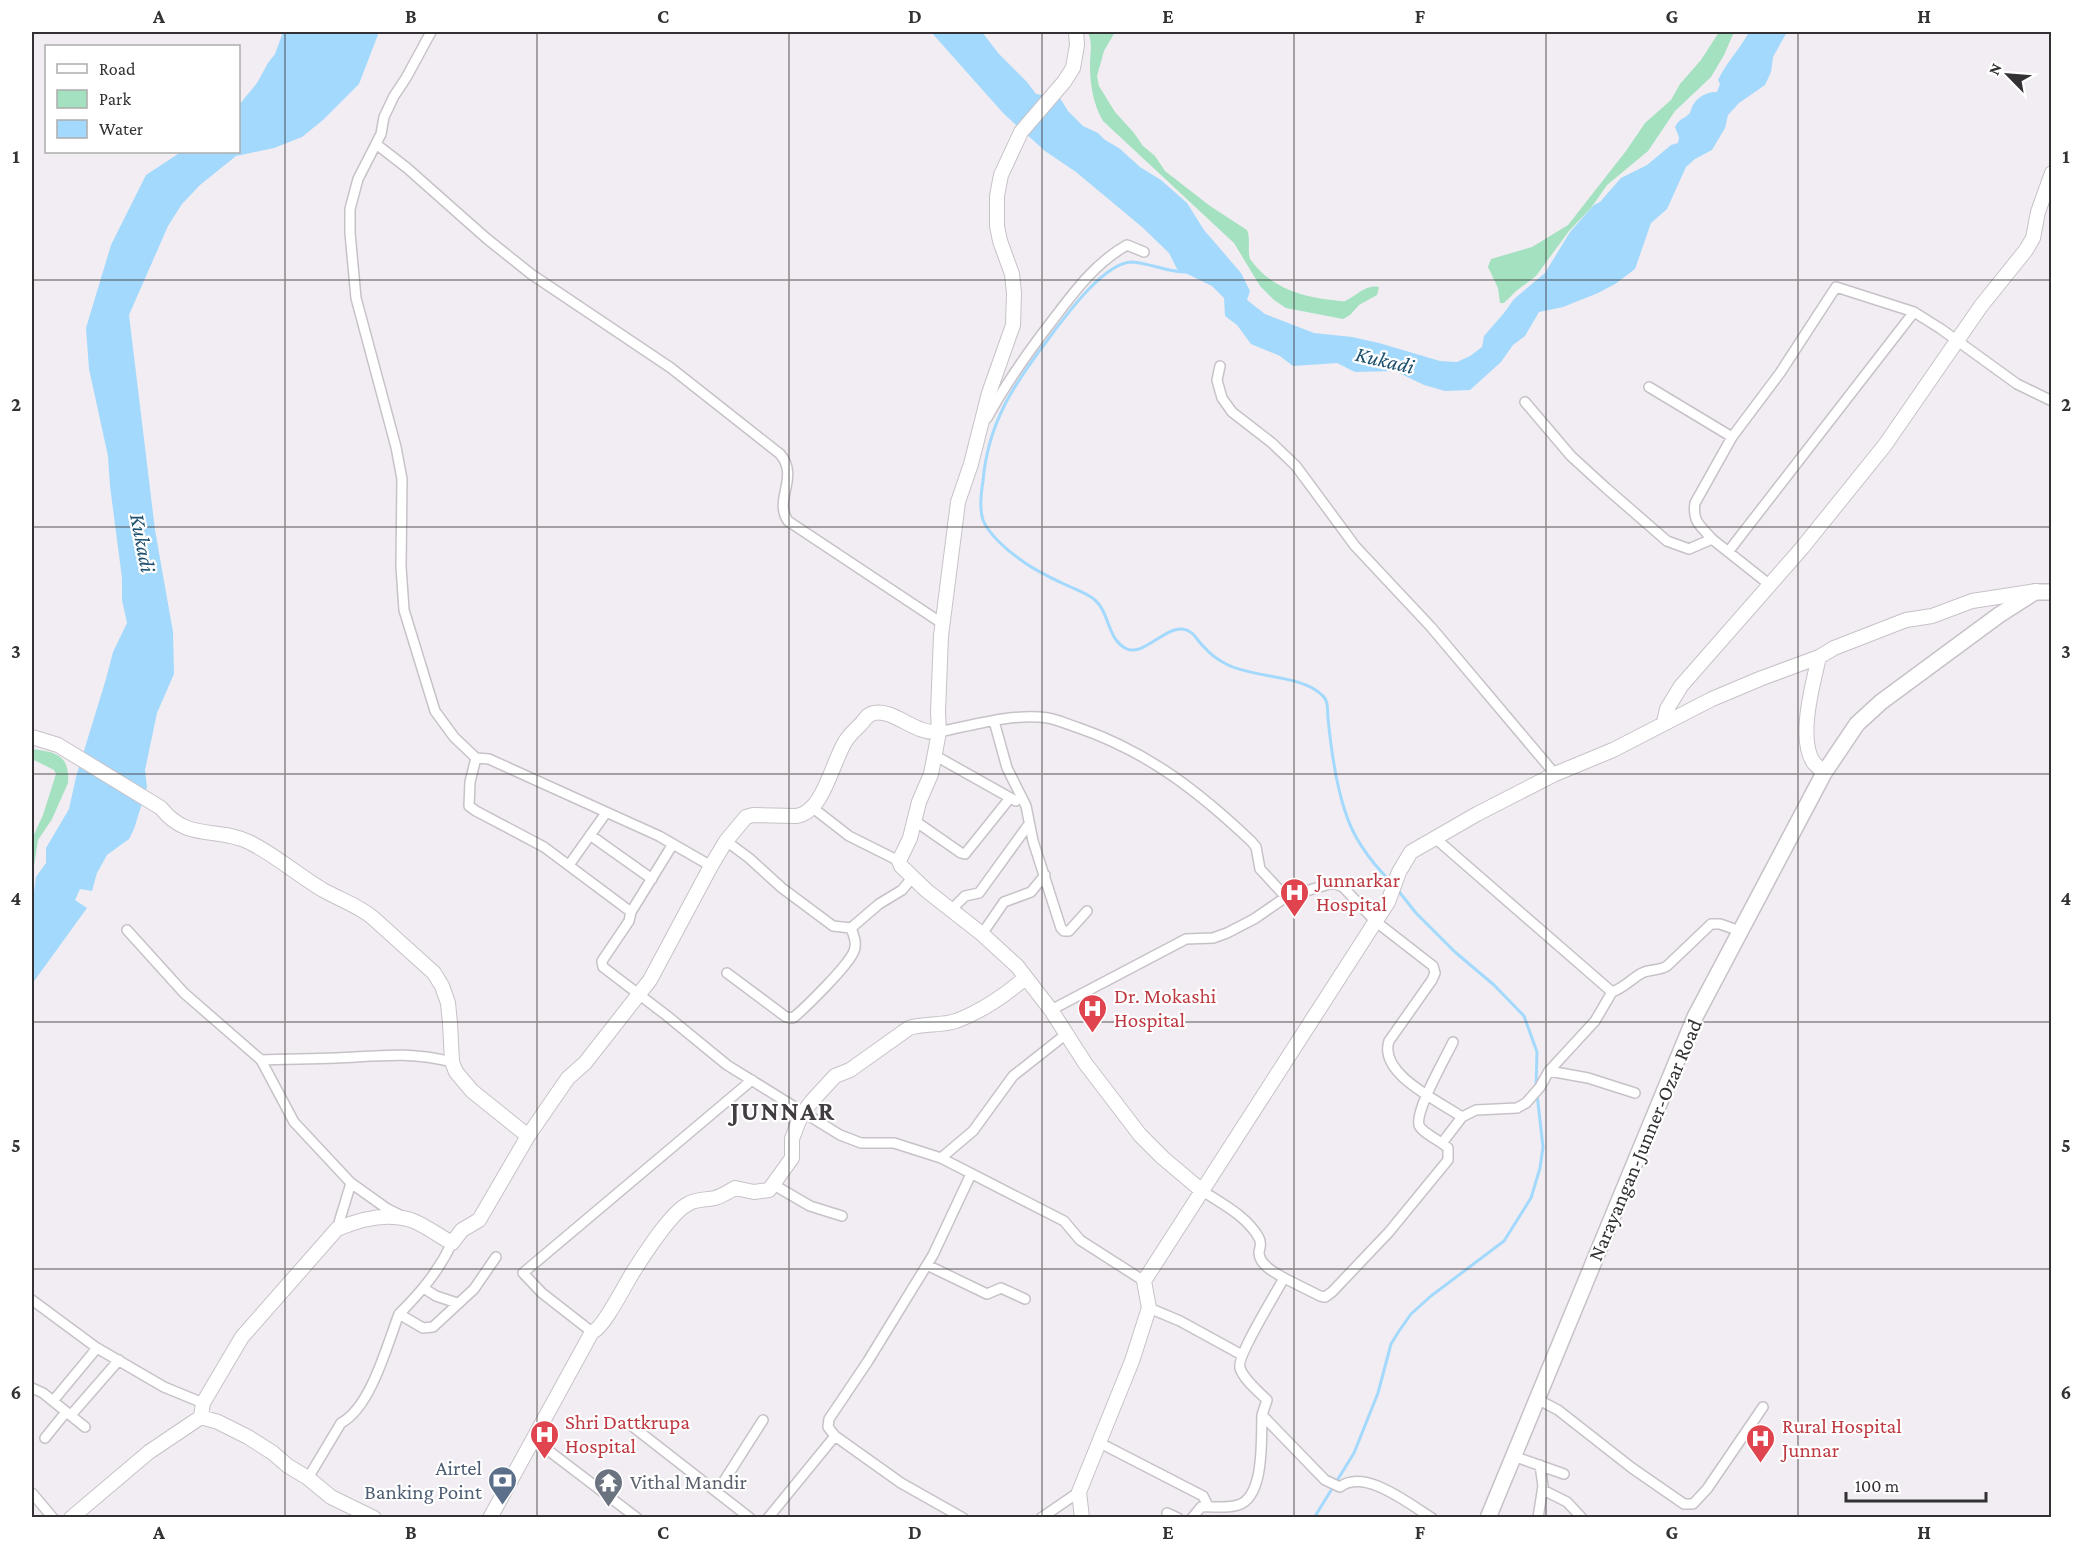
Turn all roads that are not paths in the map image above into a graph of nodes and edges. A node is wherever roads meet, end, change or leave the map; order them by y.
1 (431, 32) edge
2 (1076, 32) edge
3 (376, 144) junction
4 (2052, 172) edge
5 (1144, 252) dead end
6 (1914, 312) junction
7 (1957, 342) junction
8 (1220, 366) dead end
9 (1649, 387) dead end
10 (2052, 400) edge
11 (1525, 402) dead end
12 (979, 433) junction
13 (1732, 437) junction
14 (1712, 539) junction
15 (1728, 552) junction
16 (1770, 585) junction
17 (2052, 586) edge
18 (2035, 592) junction
19 (2052, 592) edge
20 (943, 624) junction
21 (1819, 657) junction
22 (994, 721) junction
23 (1665, 722) junction
24 (939, 732) junction
25 (32, 737) edge
26 (934, 755) junction
27 (476, 758) junction
28 (1824, 772) junction
29 (1555, 774) junction
30 (1010, 798) junction
31 (1026, 806) junction
32 (813, 808) junction
33 (606, 813) junction
34 (915, 821) junction
35 (1029, 824) junction
36 (590, 835) junction
37 (1435, 838) junction
38 (726, 841) junction
39 (673, 844) junction
40 (899, 861) junction
41 (569, 865) junction
42 (711, 866) junction
43 (1045, 875) junction
44 (912, 878) junction
45 (652, 879) junction
46 (1286, 897) junction
47 (951, 910) junction
48 (1087, 911) dead end
49 (631, 912) junction
50 (1375, 921) junction
51 (851, 928) junction
52 (127, 930) dead end
53 (1740, 931) junction
54 (982, 934) junction
55 (727, 973) dead end
56 (1025, 978) junction
57 (1612, 992) junction
58 (639, 994) junction
59 (1051, 1010) junction
60 (1065, 1035) junction
61 (1453, 1042) dead end
62 (261, 1060) junction
63 (452, 1062) junction
64 (1549, 1071) junction
65 (752, 1080) junction
66 (1635, 1093) dead end
67 (1427, 1094) junction
68 (802, 1113) junction
69 (1462, 1117) junction
70 (528, 1136) junction
71 (1442, 1143) junction
72 (941, 1158) junction
73 (971, 1174) junction
74 (351, 1183) junction
75 (774, 1185) junction
76 (1202, 1190) junction
77 (842, 1216) dead end
78 (411, 1220) junction
79 (338, 1229) junction
80 (452, 1243) junction
81 (496, 1257) dead end
82 (927, 1265) junction
83 (1284, 1278) junction
84 (1144, 1281) junction
85 (425, 1289) junction
86 (1025, 1299) dead end
87 (33, 1302) edge
88 (457, 1303) junction
89 (1149, 1308) junction
90 (399, 1314) junction
91 (592, 1332) junction
92 (97, 1348) junction
93 (1242, 1355) junction
94 (119, 1360) junction
95 (32, 1388) edge
96 (1537, 1399) junction
97 (53, 1401) junction
98 (1763, 1407) dead end
99 (202, 1410) junction
100 (69, 1414) junction
101 (1262, 1415) junction
102 (763, 1420) dead end
103 (632, 1426) dead end
104 (85, 1427) dead end
105 (835, 1436) junction
106 (45, 1438) dead end
107 (532, 1438) junction
108 (1100, 1443) junction
109 (1513, 1456) junction
110 (1540, 1465) junction
111 (1564, 1474) dead end
112 (308, 1478) junction
113 (1543, 1490) junction
114 (717, 1491) junction
115 (1078, 1492) junction
116 (32, 1493) edge
117 (1208, 1506) junction
118 (1167, 1512) dead end
119 (946, 1514) edge
120 (53, 1518) edge
121 (71, 1518) edge
122 (374, 1518) edge
123 (490, 1518) edge
124 (637, 1518) edge
125 (750, 1518) edge
126 (768, 1518) edge
127 (963, 1518) edge
128 (1041, 1518) edge
129 (1082, 1518) edge
130 (1178, 1518) edge
131 (1192, 1518) edge
132 (1432, 1518) edge
133 (1488, 1518) edge
134 (1538, 1518) edge
135 (1582, 1518) edge

1 - 3 street
2 - 12 street
3 - 20 street
3 - 27 street
4 - 7 street
5 - 12 street
6 - 7 street
6 - 13 street
6 - 15 street
7 - 10 street
7 - 16 street
8 - 29 street
9 - 13 street
11 - 14 street
12 - 20 street
13 - 14 street
14 - 15 street
15 - 16 street
16 - 23 street
17 - 18 street
18 - 19 main road
18 - 21 street
18 - 28 main road, Narayangan-Junner-Ozar Road
20 - 24 street
21 - 23 street
21 - 28 street
22 - 24 street
22 - 31 street
22 - 46 street
23 - 29 street
24 - 26 street
24 - 32 street
25 - 63 street
26 - 30 street
26 - 34 street
27 - 33 street
27 - 41 street
28 - 53 main road, Narayangan-Junner-Ozar Road
29 - 37 street
30 - 31 street
30 - 34 street
31 - 35 street
32 - 38 street
32 - 40 street
33 - 36 street
33 - 39 street
34 - 40 street
35 - 43 street
35 - 47 street
36 - 41 street
36 - 45 street
37 - 50 street
37 - 57 street
38 - 42 street
38 - 51 street
39 - 42 street
39 - 45 street
40 - 44 street
41 - 49 street
42 - 58 street
43 - 48 street
43 - 54 street
44 - 47 street
44 - 51 street
45 - 49 street
46 - 50 street
46 - 59 street
47 - 54 street
49 - 58 street
50 - 67 street
50 - 76 street
51 - 55 street
52 - 62 street
53 - 57 street
53 - 96 main road, Narayangan-Junner-Ozar Road
54 - 56 street
56 - 59 street
56 - 68 street
57 - 64 street
58 - 65 street
58 - 70 street
59 - 60 street
60 - 72 street
60 - 76 street
61 - 67 street
62 - 63 street
62 - 74 street
63 - 70 street
64 - 66 street
64 - 69 street
65 - 68 street
65 - 91 street
67 - 69 street
67 - 71 street
68 - 72 street
68 - 75 street
69 - 71 street
70 - 80 street
71 - 83 street
72 - 73 street
73 - 82 street
73 - 84 street
74 - 78 street
74 - 79 street
75 - 77 street
75 - 91 street
76 - 83 street
76 - 84 street
78 - 79 street
78 - 80 street
79 - 99 street
80 - 85 street
81 - 88 street
82 - 86 street
82 - 105 street
83 - 93 street
84 - 89 street
85 - 88 street
85 - 90 street
87 - 92 street
88 - 90 street
89 - 93 street
89 - 108 street
90 - 112 street
91 - 107 street
92 - 94 street
92 - 97 street
93 - 101 street
94 - 99 street
94 - 100 street
95 - 97 street
96 - 98 street
96 - 109 main road, Narayangan-Junner-Ozar Road
97 - 100 street
99 - 112 street
99 - 121 street
100 - 104 street
100 - 106 street
101 - 117 street
101 - 132 street
102 - 114 street
103 - 114 street
105 - 119 street
105 - 126 street
107 - 123 street
107 - 124 street
108 - 115 street
108 - 117 street
109 - 110 street
109 - 133 main road, Narayangan-Junner-Ozar Road
110 - 111 street
110 - 113 street
112 - 122 street
113 - 134 street
113 - 135 street
114 - 125 street
115 - 128 street
115 - 129 street
116 - 120 street
117 - 131 street
118 - 130 street
119 - 127 street

